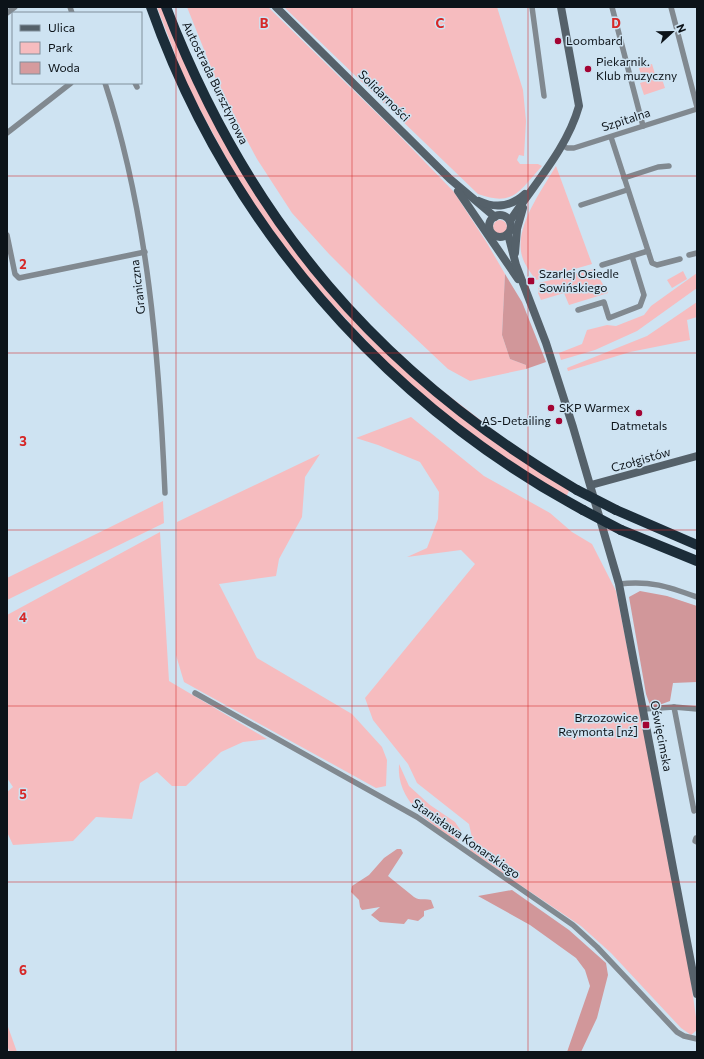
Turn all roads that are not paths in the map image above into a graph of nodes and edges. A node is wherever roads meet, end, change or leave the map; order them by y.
1 (15, 7) edge
2 (151, 7) edge
3 (166, 7) edge
4 (276, 7) edge
5 (532, 7) edge
6 (561, 7) edge
7 (612, 7) edge
8 (671, 7) edge
9 (7, 13) edge
10 (70, 84) edge
11 (105, 84) edge
12 (544, 96) dead end
13 (697, 108) edge
14 (643, 126) junction
15 (7, 132) edge
16 (611, 137) junction
17 (562, 145) junction
18 (669, 166) dead end
19 (624, 178) junction
20 (450, 179) junction
21 (535, 186) junction
22 (460, 188) junction
23 (628, 190) junction
24 (581, 204) dead end
25 (508, 219) junction
26 (493, 220) junction
27 (7, 234) edge
28 (505, 235) junction
29 (648, 251) junction
30 (145, 252) junction
31 (697, 253) edge
32 (689, 255) dead end
33 (632, 256) junction
34 (680, 259) dead end
35 (516, 265) junction
36 (602, 265) dead end
37 (528, 296) junction
38 (578, 310) dead end
39 (697, 456) edge
40 (591, 485) junction
41 (165, 493) dead end
42 (697, 545) edge
43 (697, 561) edge
44 (619, 584) junction
45 (697, 597) edge
46 (195, 693) dead end
47 (674, 707) junction
48 (644, 709) junction
49 (697, 709) edge
50 (694, 811) dead end
51 (696, 979) edge
52 (697, 994) edge
53 (697, 1039) edge

1 - 9 street
2 - 43 highway, bridge
3 - 42 highway, Autostrada Bursztynowa, bridge
4 - 20 street, Solidarności
5 - 12 street
6 - 17 street
7 - 14 street
8 - 13 street
10 - 15 street
11 - 30 street, Graniczna
13 - 14 street, Szpitalna
14 - 16 street, Szpitalna
16 - 17 street, Szpitalna
16 - 19 street
17 - 21 street
18 - 19 street
19 - 23 street
20 - 22 street, Solidarności
20 - 37 street
21 - 22 street
21 - 25 street
21 - 35 street
22 - 26 street, Solidarności
23 - 24 street
23 - 29 street
25 - 26 street
25 - 28 street
26 - 28 street
27 - 30 street
28 - 35 street
29 - 33 street
29 - 34 street
30 - 41 street, Graniczna
31 - 32 street
33 - 36 street
33 - 38 street
35 - 37 street
37 - 40 street, Oświęcimska
39 - 40 street, Czołgistów
40 - 44 street, Oświęcimska
44 - 45 street
44 - 48 street, Oświęcimska
46 - 53 street, Stanisława Konarskiego
47 - 48 street
47 - 49 street
47 - 50 street
48 - 51 street, Oświęcimska
51 - 52 street, Oświęcimska

